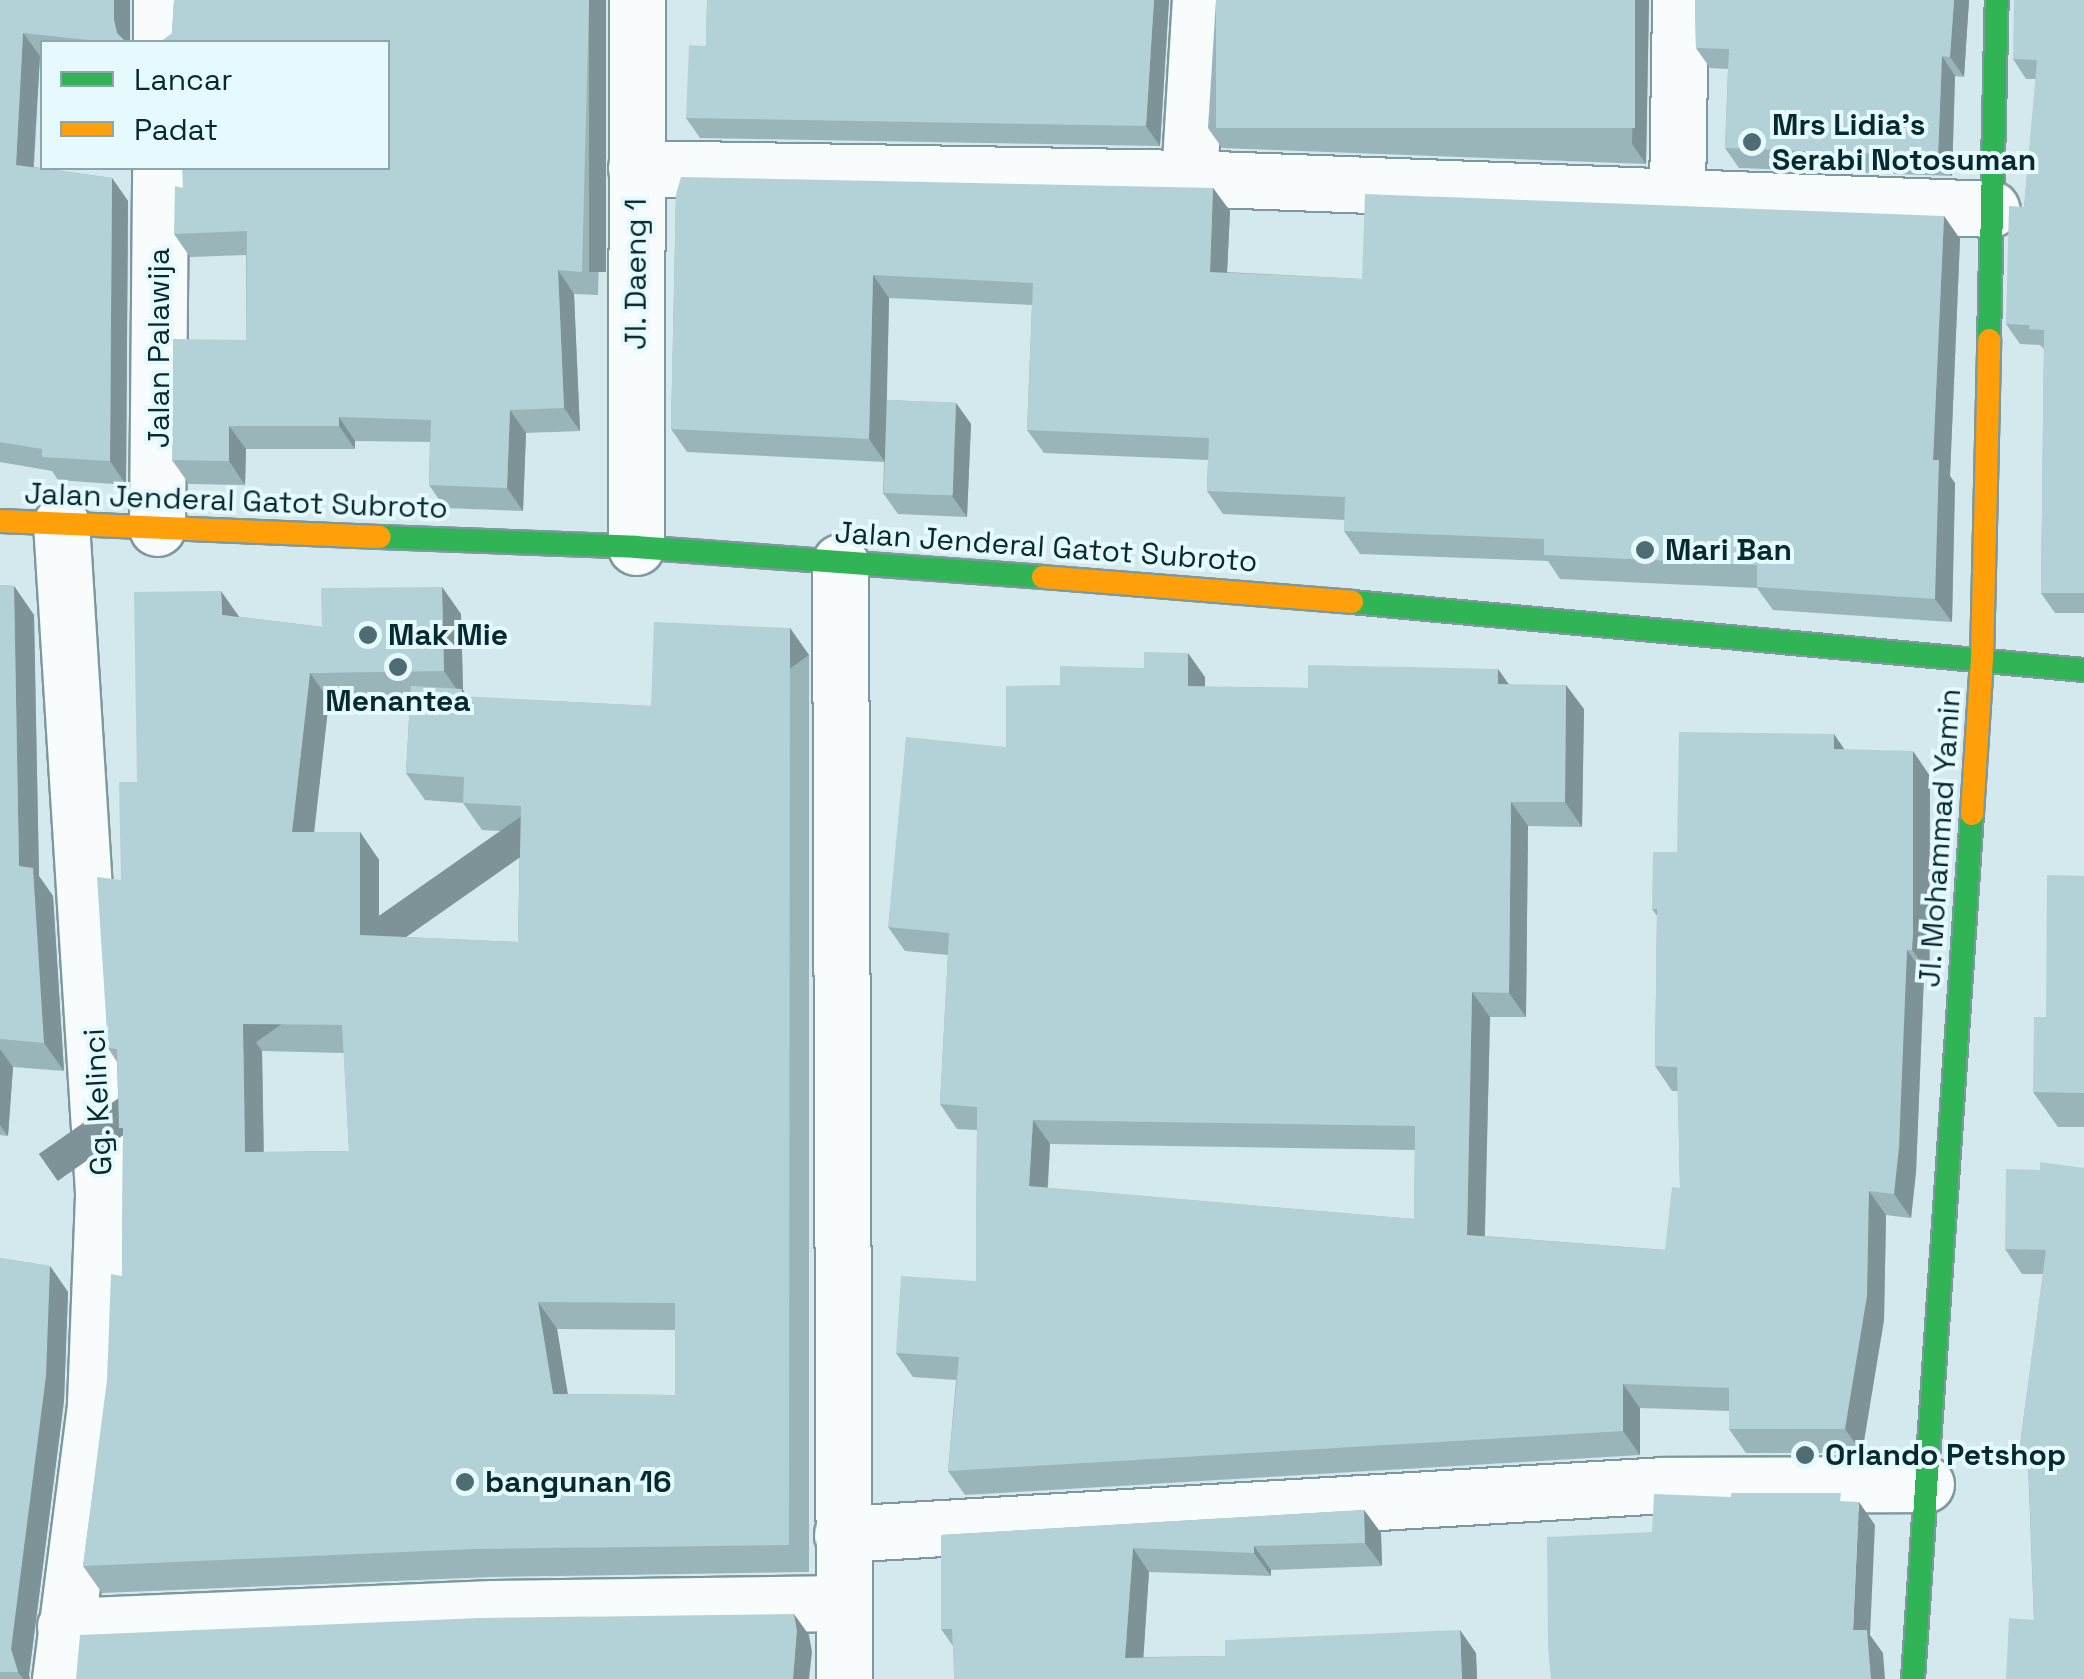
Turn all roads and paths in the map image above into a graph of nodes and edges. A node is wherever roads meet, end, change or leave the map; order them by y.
1 (161, 0) edge
2 (638, 0) edge
3 (1200, 0) edge
4 (1680, 0) edge
5 (1997, 0) edge
6 (161, 40) edge
7 (636, 168) junction
8 (160, 170) edge
9 (1189, 178) junction
10 (1676, 194) junction
11 (1991, 209) junction
12 (0, 521) edge
13 (61, 523) junction
14 (157, 528) junction
15 (636, 548) junction
16 (840, 562) junction
17 (1982, 660) junction
18 (2084, 670) edge
19 (1926, 1484) junction
20 (842, 1534) junction
21 (843, 1603) junction
22 (62, 1653) edge
23 (844, 1679) edge
24 (1913, 1679) edge

1 - 6 street
2 - 7 street, Jl. Daeng 1
3 - 9 street
4 - 10 street
5 - 11 main road, Jl. Mohammad Yamin
7 - 9 street
7 - 15 street, Jl. Daeng 1
8 - 14 street, Jalan Palawija
9 - 10 street
10 - 11 street
11 - 17 main road, Jl. Mohammad Yamin
12 - 13 main road, Jalan Jenderal Gatot Subroto
13 - 14 main road, Jalan Jenderal Gatot Subroto
13 - 22 street, Gg. Kelinci
14 - 15 main road, Jalan Jenderal Gatot Subroto
15 - 16 main road, Jalan Jenderal Gatot Subroto
16 - 17 main road, Jalan Jenderal Gatot Subroto
16 - 20 street
17 - 18 main road, Jalan Jenderal Gatot Subroto
17 - 19 main road, Jl. Mohammad Yamin
19 - 20 street
19 - 24 main road, Jl. Mohammad Yamin
20 - 21 street
21 - 22 street
21 - 23 street

